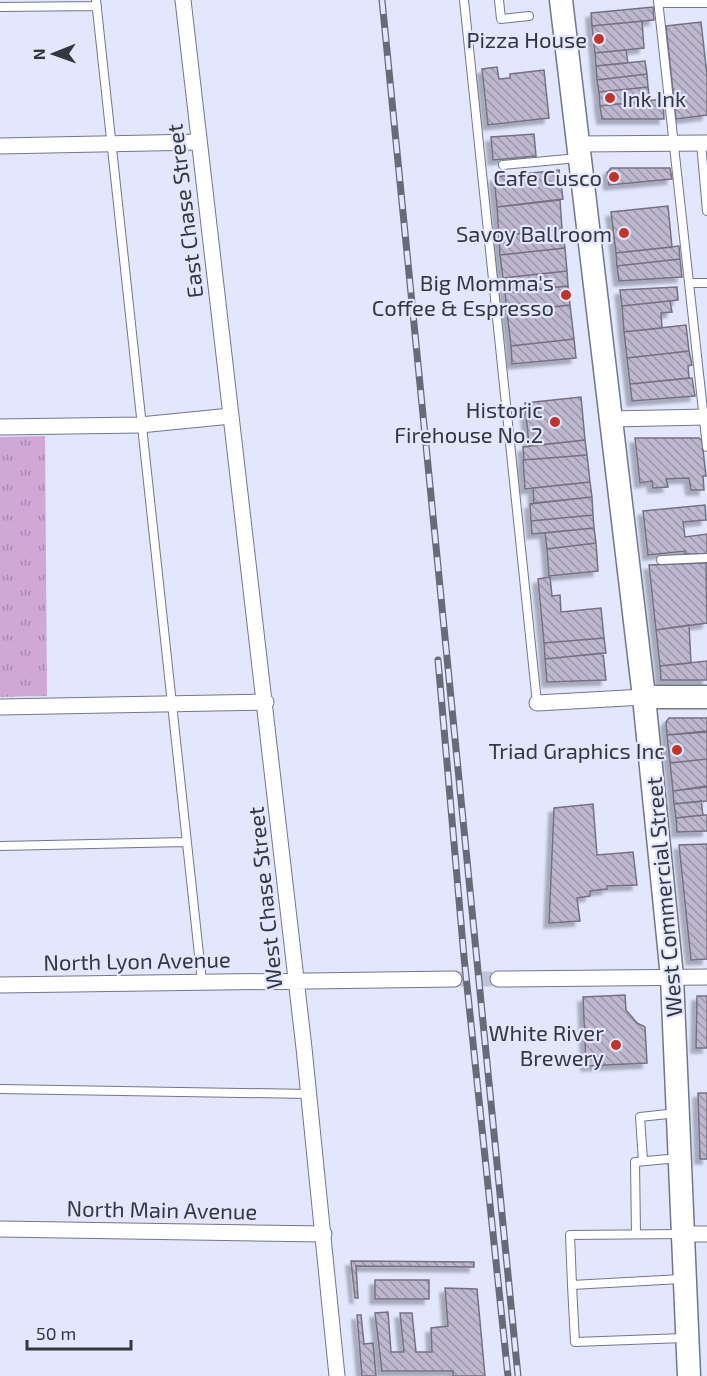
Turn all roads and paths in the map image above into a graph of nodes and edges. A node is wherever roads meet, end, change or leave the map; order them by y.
1 (183, 0) edge
2 (464, 0) edge
3 (499, 0) edge
4 (561, 0) edge
5 (658, 2) edge
6 (676, 2) edge
7 (96, 3) edge
8 (707, 3) edge
9 (0, 7) edge
10 (529, 16) dead end
11 (199, 142) junction
12 (674, 143) junction
13 (704, 143) edge
14 (111, 144) junction
15 (0, 146) edge
16 (578, 151) junction
17 (503, 165) dead end
18 (707, 211) edge
19 (689, 283) junction
20 (707, 283) edge
21 (231, 416) junction
22 (705, 417) edge
23 (610, 419) junction
24 (140, 425) junction
25 (0, 427) edge
26 (707, 447) edge
27 (707, 558) edge
28 (661, 560) dead end
29 (644, 697) junction
30 (707, 697) edge
31 (266, 702) junction
32 (537, 702) joint
33 (171, 704) junction
34 (0, 707) edge
35 (186, 842) junction
36 (0, 846) edge
37 (672, 977) junction
38 (707, 977) edge
39 (454, 979) tunnel mouth
40 (498, 979) tunnel mouth
41 (294, 981) junction
42 (202, 982) junction
43 (0, 985) edge
44 (0, 1089) edge
45 (309, 1094) junction
46 (678, 1113) junction
47 (680, 1158) junction
48 (643, 1161) junction
49 (0, 1229) edge
50 (324, 1234) junction
51 (636, 1234) junction
52 (684, 1234) junction
53 (707, 1234) edge
54 (686, 1278) junction
55 (572, 1285) junction
56 (688, 1338) junction
57 (337, 1376) edge
58 (689, 1376) edge

1 - 11 street, East Chase Street
2 - 32 lane
3 - 10 lane
4 - 16 street, West Commercial Street
5 - 6 lane
5 - 12 lane
6 - 8 lane
7 - 9 lane
7 - 14 lane
11 - 14 street
11 - 21 street, East Chase Street
12 - 13 street
12 - 16 street
12 - 19 lane
13 - 18 lane
14 - 15 street
14 - 24 lane
16 - 17 lane
16 - 23 street, West Commercial Street
19 - 20 lane
19 - 22 lane
21 - 24 street
21 - 31 street, West Chase Street
22 - 23 street
22 - 26 lane
23 - 29 street, West Commercial Street
24 - 25 street
24 - 33 lane
27 - 28 lane
29 - 30 street
29 - 32 street
29 - 37 street, West Commercial Street
31 - 33 street
31 - 41 street, West Chase Street
33 - 34 street
33 - 35 lane
35 - 36 lane
35 - 42 lane
37 - 38 street
37 - 40 street
37 - 46 street, West Commercial Street
39 - 41 street, North Lyon Avenue
41 - 42 street, North Lyon Avenue
41 - 45 street, West Chase Street
42 - 43 street, North Lyon Avenue
44 - 45 lane
45 - 50 street, West Chase Street
46 - 47 street, West Commercial Street
46 - 48 lane
47 - 48 lane
47 - 52 street, West Commercial Street
48 - 51 lane
49 - 50 street, North Main Avenue
50 - 57 street, West Chase Street
51 - 52 lane
51 - 55 lane
52 - 53 street
52 - 54 street, West Commercial Street
54 - 55 lane
54 - 56 street, West Commercial Street
55 - 56 lane
56 - 58 street, West Commercial Street

